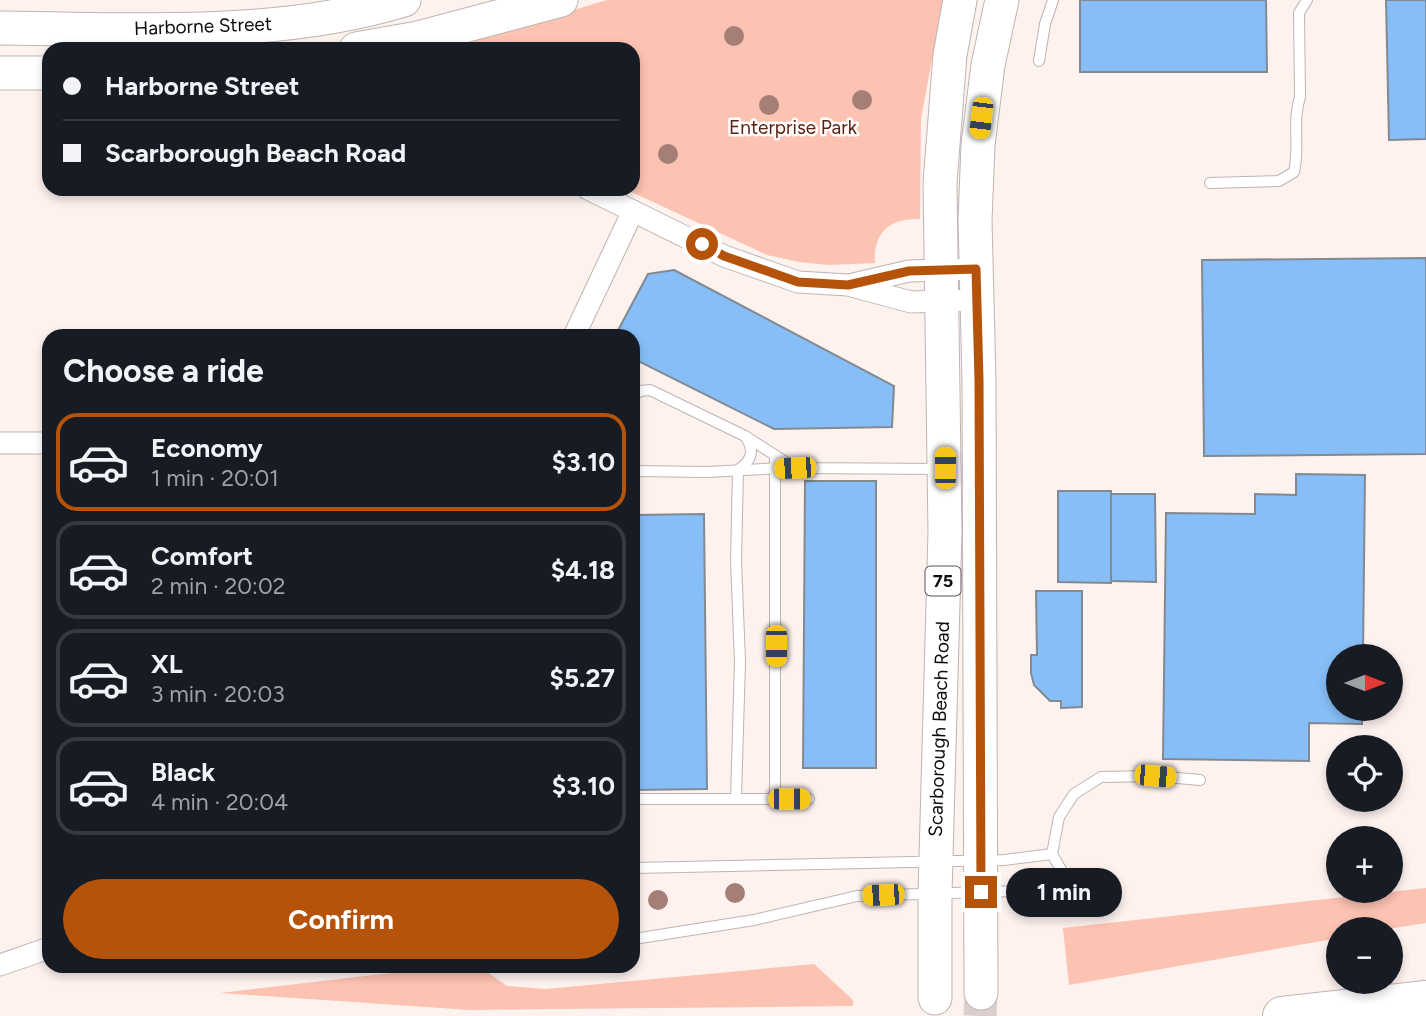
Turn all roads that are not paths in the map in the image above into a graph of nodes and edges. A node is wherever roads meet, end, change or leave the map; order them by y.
1 (404, 0) edge
2 (561, 0) edge
3 (960, 0) edge
4 (1002, 0) edge
5 (1053, 0) edge
6 (1307, 0) edge
7 (0, 28) edge
8 (420, 42) edge
9 (1039, 61) dead end
10 (42, 73) edge
11 (0, 74) edge
12 (1210, 183) dead end
13 (602, 196) edge
14 (633, 211) junction
15 (848, 285) junction
16 (976, 285) junction
17 (942, 286) junction
18 (577, 329) edge
19 (640, 391) edge
20 (745, 436) junction
21 (0, 443) edge
22 (42, 443) edge
23 (775, 455) junction
24 (775, 468) junction
25 (795, 468) junction
26 (945, 468) junction
27 (738, 470) junction
28 (640, 471) edge
29 (1200, 780) dead end
30 (736, 798) junction
31 (640, 799) edge
32 (775, 799) junction
33 (809, 799) dead end
34 (1052, 854) junction
35 (935, 860) junction
36 (640, 868) edge
37 (981, 876) junction
38 (1108, 881) dead end
39 (1070, 886) junction
40 (934, 893) junction
41 (640, 938) edge
42 (42, 950) edge
43 (0, 965) edge
44 (981, 993) tunnel mouth
45 (935, 998) dead end
46 (1426, 1000) edge
47 (1282, 1016) edge

1 - 7 main road, Harborne Street
2 - 8 main road
3 - 17 main road, Scarborough Beach Road / 75
4 - 16 main road, Scarborough Beach Road / 75
5 - 9 lane
6 - 12 lane
10 - 11 main road
13 - 14 street
14 - 15 street
14 - 18 street
15 - 17 street
15 - 17 street
16 - 17 street
16 - 17 street
16 - 37 main road, Scarborough Beach Road / 75
17 - 26 main road, Scarborough Beach Road / 75
19 - 20 lane
20 - 23 lane
20 - 27 lane
21 - 22 street
23 - 24 lane
23 - 25 lane
24 - 25 lane
24 - 27 lane
24 - 32 lane
25 - 26 lane
26 - 35 main road, Scarborough Beach Road / 75
27 - 28 lane
27 - 30 lane
29 - 34 lane
30 - 31 lane
30 - 32 lane
32 - 33 lane
34 - 37 lane
34 - 39 lane
35 - 36 lane
35 - 37 lane
35 - 40 main road, Scarborough Beach Road / 75
37 - 39 lane
37 - 40 lane
37 - 44 main road, Scarborough Beach Road / 75
38 - 39 lane
40 - 41 lane
40 - 45 main road, Scarborough Beach Road / 75
42 - 43 street
46 - 47 highway

